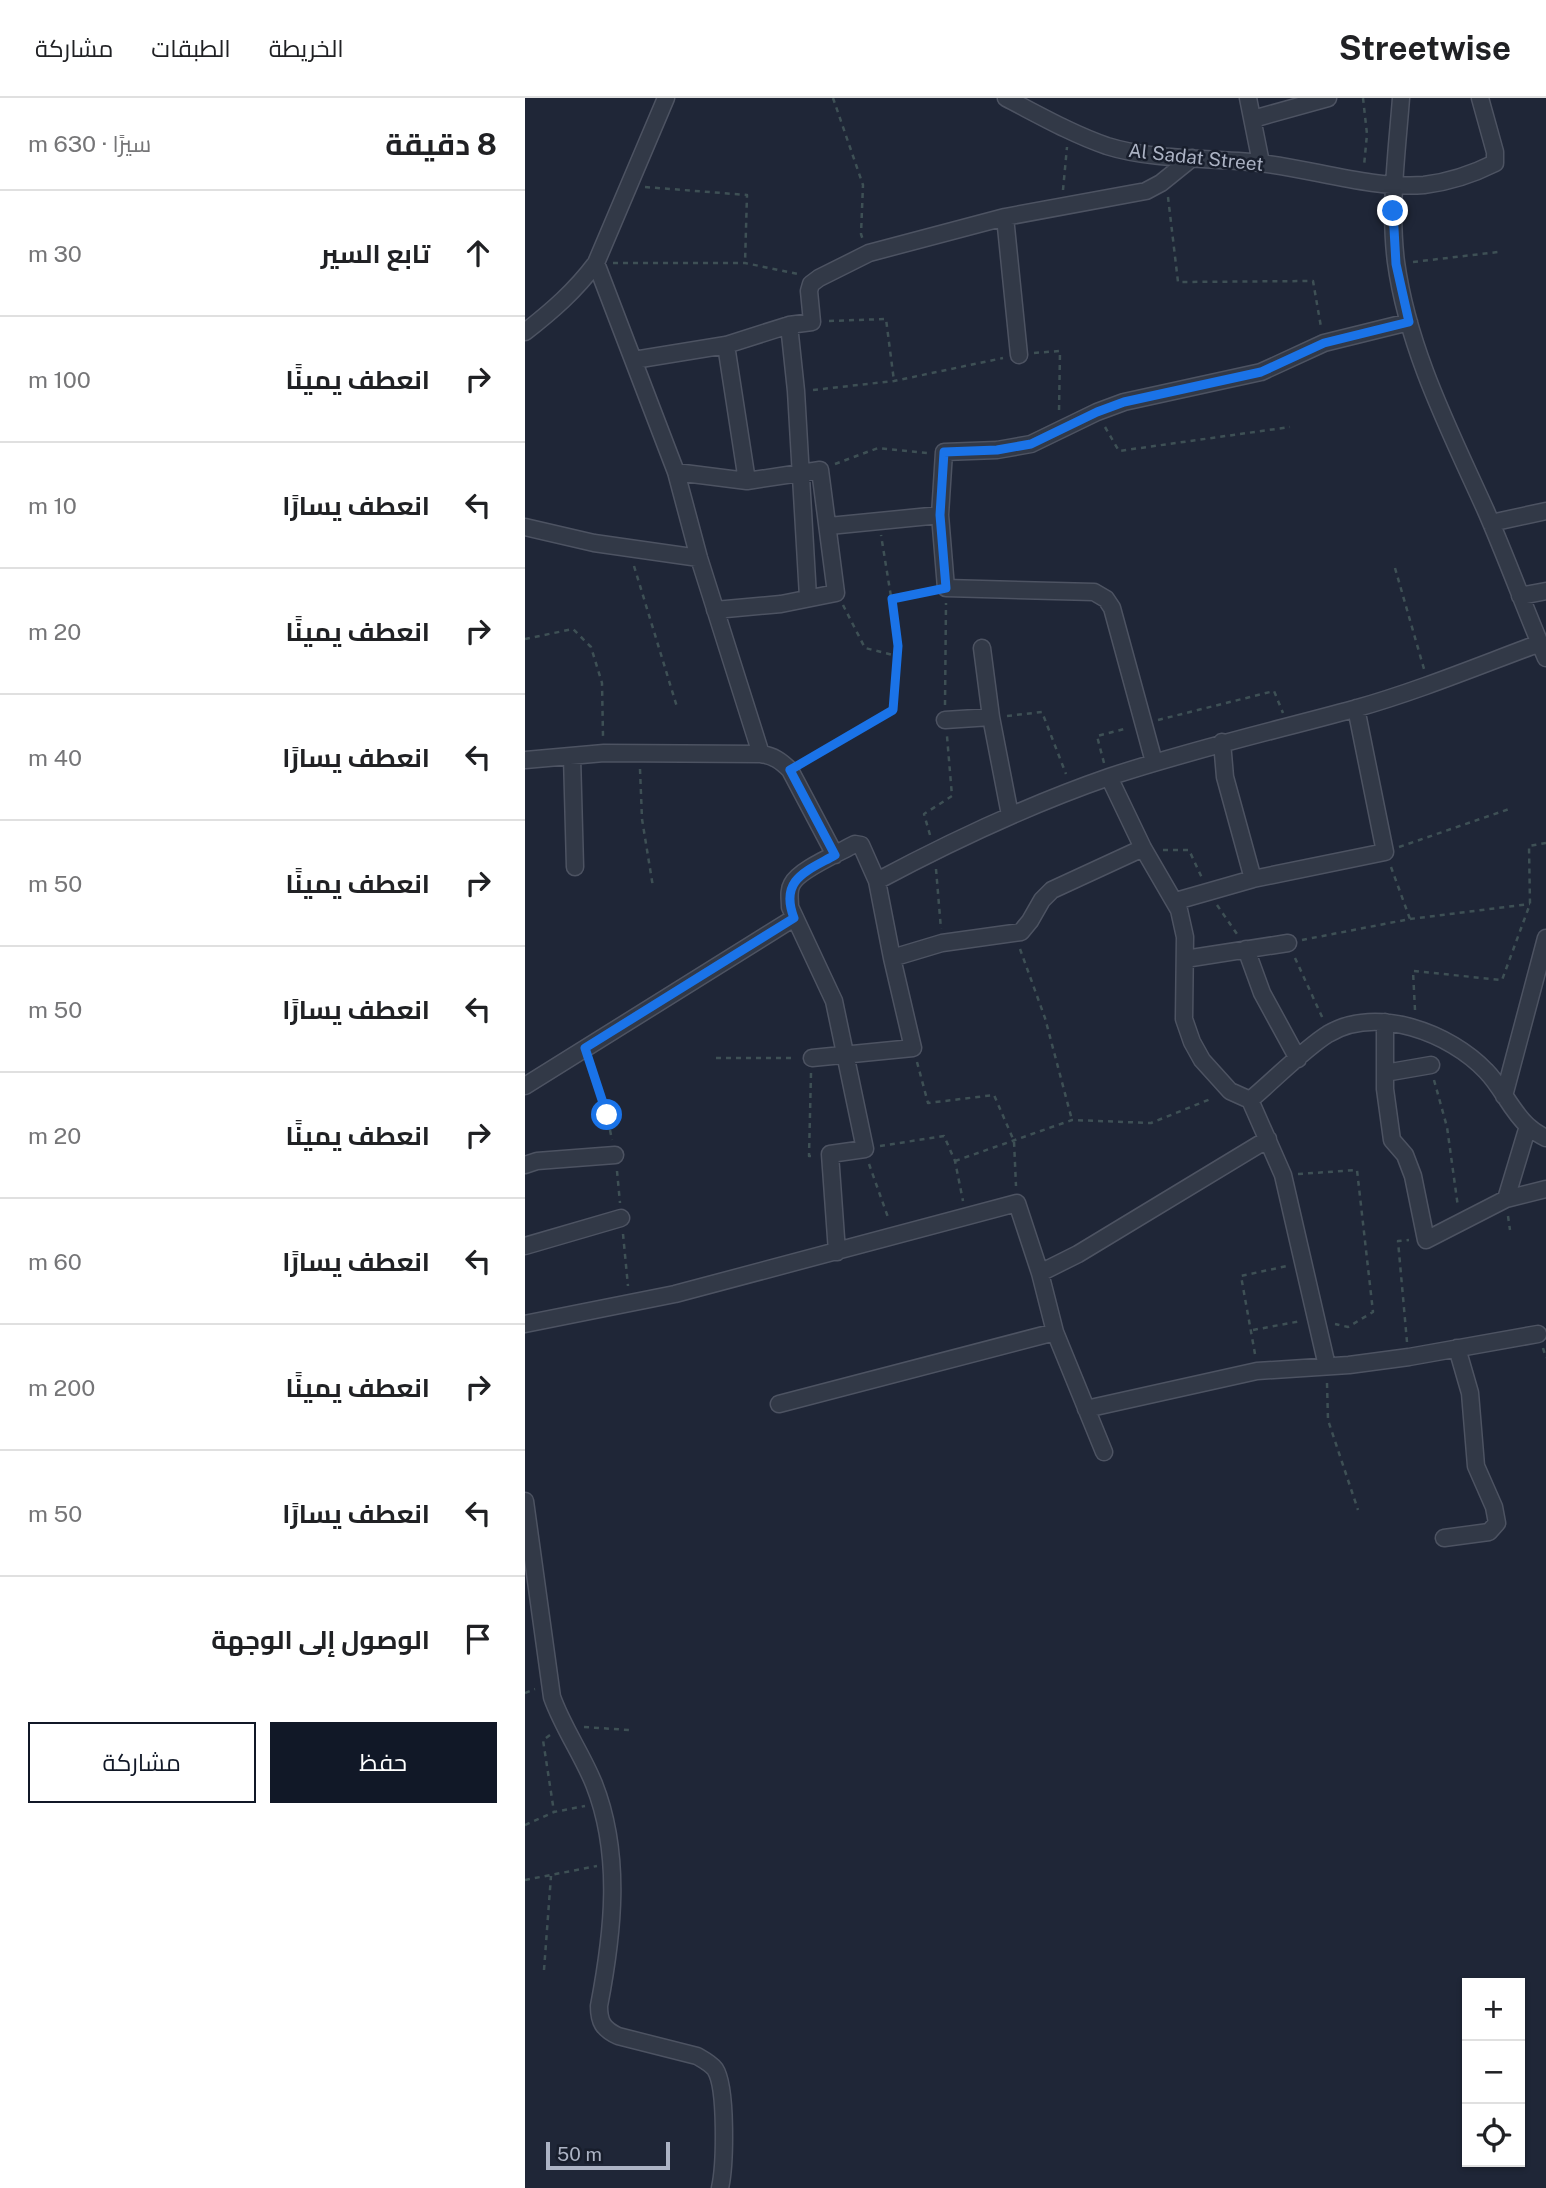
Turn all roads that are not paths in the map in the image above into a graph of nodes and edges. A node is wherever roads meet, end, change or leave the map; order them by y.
1 (666, 98) edge
2 (1006, 98) edge
3 (1248, 98) edge
4 (1328, 98) edge
5 (1401, 98) edge
6 (1480, 98) edge
7 (1253, 119) junction
8 (1192, 158) junction
9 (1261, 163) junction
10 (1395, 184) junction
11 (1006, 217) junction
12 (596, 263) junction
13 (1409, 322) junction
14 (789, 325) junction
15 (525, 332) edge
16 (726, 345) junction
17 (1019, 355) road end
18 (634, 360) junction
19 (676, 472) junction
20 (800, 474) junction
21 (747, 481) junction
22 (1546, 511) edge
23 (940, 515) junction
24 (1491, 523) junction
25 (829, 526) junction
26 (525, 527) edge
27 (699, 558) junction
28 (1546, 591) edge
29 (1520, 596) junction
30 (808, 597) junction
31 (715, 610) junction
32 (982, 648) dead end
33 (1543, 650) edge
34 (1356, 708) junction
35 (991, 718) junction
36 (945, 720) road end
37 (1222, 742) junction
38 (761, 754) junction
39 (572, 756) junction
40 (525, 760) edge
41 (1154, 762) junction
42 (1109, 777) junction
43 (1010, 815) junction
44 (1143, 848) junction
45 (835, 855) junction
46 (575, 867) dead end
47 (1253, 879) junction
48 (877, 881) junction
49 (1176, 901) junction
50 (794, 918) junction
51 (1546, 938) edge
52 (1288, 943) road end
53 (1246, 949) junction
54 (892, 958) junction
55 (1185, 959) junction
56 (1385, 1022) junction
57 (845, 1055) junction
58 (812, 1058) road end
59 (1298, 1059) junction
60 (1431, 1065) road end
61 (1385, 1073) junction
62 (525, 1086) edge
63 (1504, 1096) junction
64 (1250, 1100) junction
65 (1528, 1126) junction
66 (1268, 1139) junction
67 (1546, 1139) edge
68 (615, 1155) road end
69 (525, 1165) edge
70 (1546, 1189) edge
71 (1506, 1199) junction
72 (621, 1218) road end
73 (525, 1245) edge
74 (837, 1252) junction
75 (1039, 1273) junction
76 (525, 1324) edge
77 (1055, 1332) junction
78 (1538, 1334) dead end
79 (1457, 1348) junction
80 (1327, 1366) junction
81 (779, 1404) dead end
82 (1086, 1409) junction
83 (1104, 1452) dead end
84 (525, 1501) edge
85 (1444, 1538) dead end
86 (720, 2188) edge

1 - 12 street
2 - 8 street, Al Sadat Street
3 - 7 street
4 - 7 street
5 - 10 street
6 - 10 street, Al Sadat Street
7 - 9 street
8 - 9 street, Al Sadat Street
8 - 11 street
9 - 10 street, Al Sadat Street
10 - 13 street
11 - 14 street
11 - 17 street
12 - 15 street
12 - 18 street
13 - 23 street
13 - 24 street
14 - 16 street
14 - 20 street
16 - 18 street
16 - 21 street
18 - 19 street
19 - 21 street
19 - 27 street
20 - 21 street
20 - 25 street
20 - 30 street
22 - 24 street
23 - 25 street
23 - 41 street
24 - 29 street
25 - 30 street
26 - 27 street
27 - 31 street
28 - 29 street
29 - 33 street
30 - 31 street
31 - 38 street
32 - 35 street
33 - 34 street
34 - 37 street
34 - 47 street
35 - 36 street
35 - 43 street
37 - 41 street
37 - 47 street
38 - 39 street
38 - 45 street
39 - 40 street
39 - 46 street
41 - 42 street
42 - 43 street
42 - 44 street
43 - 48 street
44 - 49 street
44 - 54 street
45 - 48 street
45 - 50 street
47 - 49 street
48 - 54 street
49 - 55 street
50 - 57 street
50 - 62 street
51 - 63 street
52 - 53 street
53 - 55 street
53 - 59 street
54 - 57 street
55 - 64 street
56 - 59 street
56 - 61 street
56 - 63 street
57 - 58 street
57 - 74 street
59 - 64 street
60 - 61 street
61 - 71 street
63 - 65 street
64 - 66 street
65 - 67 street
65 - 71 street
66 - 75 street
66 - 80 street
68 - 69 street
70 - 71 street
72 - 73 street
74 - 75 street
74 - 76 street
75 - 77 street
77 - 81 street
77 - 82 street
78 - 79 street
79 - 80 street
79 - 85 street
80 - 82 street
82 - 83 street
84 - 86 street

